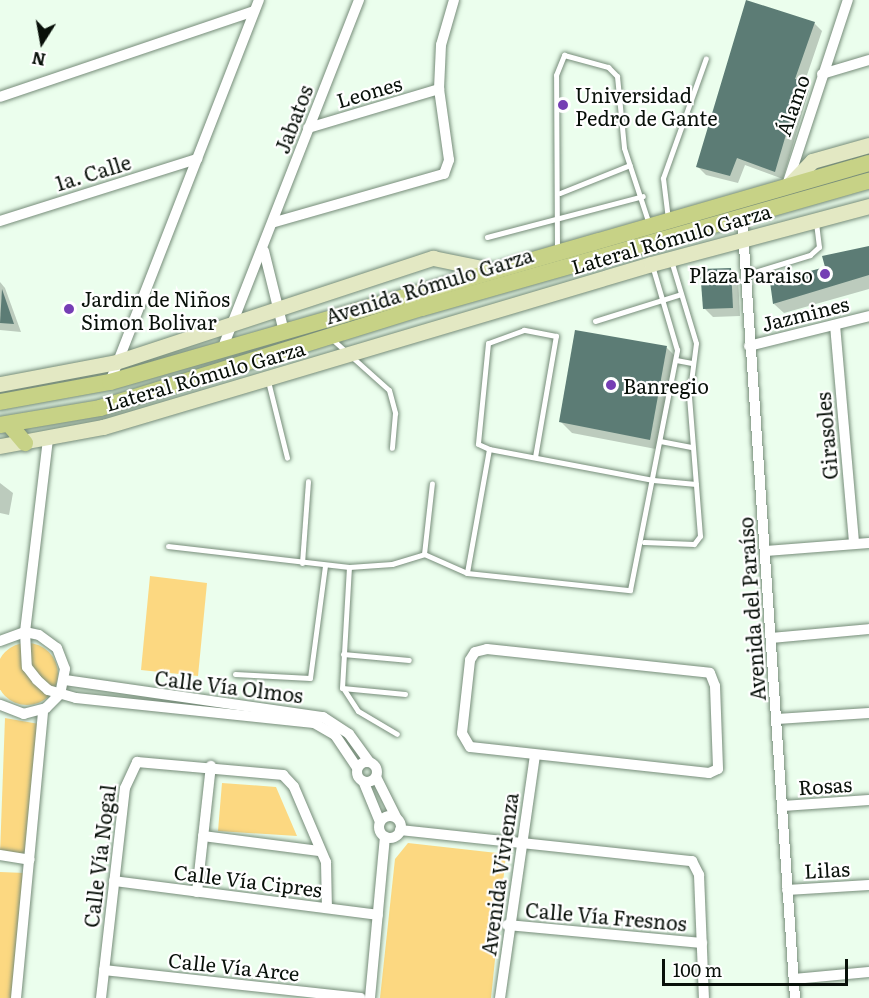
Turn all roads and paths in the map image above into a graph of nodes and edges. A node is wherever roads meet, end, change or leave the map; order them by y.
1 (259, 0) edge
2 (359, 0) edge
3 (454, 0) edge
4 (848, 0) edge
5 (254, 11) junction
6 (706, 58) dead end
7 (869, 60) edge
8 (822, 74) junction
9 (440, 89) junction
10 (0, 97) edge
11 (308, 128) junction
12 (869, 145) edge
13 (197, 159) junction
14 (869, 163) edge
15 (630, 165) junction
16 (869, 181) edge
17 (789, 184) junction
18 (561, 193) junction
19 (643, 196) junction
20 (869, 206) edge
21 (742, 217) junction
22 (0, 220) edge
23 (560, 220) junction
24 (668, 220) junction
25 (815, 220) junction
26 (275, 222) junction
27 (649, 225) junction
28 (487, 237) dead end
29 (743, 238) junction
30 (557, 251) junction
31 (264, 252) junction
32 (670, 259) junction
33 (651, 264) junction
34 (491, 270) junction
35 (746, 275) junction
36 (681, 294) junction
37 (664, 298) junction
38 (276, 308) junction
39 (869, 316) edge
40 (596, 321) dead end
41 (230, 324) junction
42 (835, 326) junction
43 (284, 328) junction
44 (330, 337) junction
45 (750, 346) junction
46 (223, 347) junction
47 (351, 354) junction
48 (676, 360) junction
49 (116, 362) junction
50 (692, 363) junction
51 (267, 380) junction
52 (110, 382) junction
53 (0, 384) edge
54 (0, 402) edge
55 (4, 425) edge
56 (48, 439) junction
57 (660, 441) junction
58 (25, 443) junction
59 (0, 446) edge
60 (693, 447) junction
61 (392, 448) dead end
62 (489, 449) junction
63 (287, 458) dead end
64 (534, 458) junction
65 (653, 480) junction
66 (308, 481) dead end
67 (432, 483) dead end
68 (696, 484) junction
69 (644, 542) junction
70 (854, 543) junction
71 (869, 543) edge
72 (168, 546) dead end
73 (766, 551) junction
74 (423, 554) junction
75 (302, 563) junction
76 (325, 566) junction
77 (349, 567) junction
78 (467, 573) junction
79 (869, 629) edge
80 (25, 632) junction
81 (771, 638) junction
82 (0, 642) edge
83 (343, 654) junction
84 (409, 660) dead end
85 (235, 674) dead end
86 (65, 680) junction
87 (342, 688) junction
88 (60, 694) junction
89 (405, 694) dead end
90 (0, 705) edge
91 (42, 710) junction
92 (869, 713) edge
93 (777, 719) junction
94 (398, 734) dead end
95 (535, 756) junction
96 (369, 762) junction
97 (211, 766) junction
98 (357, 768) junction
99 (376, 777) junction
100 (364, 783) junction
101 (869, 800) edge
102 (783, 806) junction
103 (396, 817) junction
104 (380, 822) junction
105 (400, 830) junction
106 (203, 836) junction
107 (386, 837) junction
108 (520, 842) junction
109 (319, 851) junction
110 (0, 855) edge
111 (30, 860) junction
112 (114, 881) junction
113 (869, 885) edge
114 (787, 890) junction
115 (197, 892) junction
116 (327, 908) junction
117 (378, 915) junction
118 (507, 925) junction
119 (702, 944) junction
120 (104, 970) junction
121 (869, 972) edge
122 (794, 979) junction
123 (16, 998) edge
124 (101, 998) edge
125 (360, 998) edge
126 (370, 998) edge
127 (500, 998) edge
128 (704, 998) edge
129 (795, 998) edge

1 - 5 street
2 - 11 street, Jabatos
3 - 9 street
4 - 8 street, Álamo
5 - 10 street
5 - 13 street
6 - 24 lane
7 - 8 street
8 - 17 street, Álamo
9 - 11 street, Leones
9 - 26 street
11 - 26 street, Jabatos
12 - 17 street, Lateral Rómulo Garza
13 - 22 street, 1a. Calle
13 - 49 street
14 - 17 main road, Avenida Rómulo Garza
15 - 18 lane
15 - 18 lane
15 - 19 lane
16 - 21 main road, Avenida Rómulo Garza
17 - 24 main road, Avenida Rómulo Garza
18 - 23 lane
19 - 23 lane
19 - 27 lane
20 - 25 street, Lateral Rómulo Garza
21 - 29 street, Avenida del Paraíso
21 - 44 main road, Avenida Rómulo Garza
23 - 28 lane
23 - 30 lane
24 - 27 main road, Avenida Rómulo Garza
25 - 29 street, Lateral Rómulo Garza
25 - 35 lane
26 - 31 street, Jabatos
27 - 30 main road, Avenida Rómulo Garza
29 - 32 street, Lateral Rómulo Garza
29 - 35 street, Avenida del Paraíso
30 - 34 main road, Avenida Rómulo Garza
31 - 38 street
31 - 41 street, Jabatos
32 - 33 street, Lateral Rómulo Garza
32 - 36 lane
33 - 37 lane
33 - 47 street, Lateral Rómulo Garza
34 - 38 street, Lateral Rómulo Garza
34 - 43 main road, Avenida Rómulo Garza
35 - 45 street, Avenida del Paraíso
36 - 37 lane
36 - 50 lane
37 - 40 lane
37 - 48 lane
38 - 41 street, Lateral Rómulo Garza
38 - 43 street
39 - 42 street, Jazmines
41 - 46 street, Jabatos
41 - 49 street, Lateral Rómulo Garza
42 - 45 street, Jazmines
42 - 70 street, Girasoles
43 - 46 main road, Avenida Rómulo Garza
44 - 47 lane
44 - 55 main road, Avenida Rómulo Garza
45 - 73 street, Avenida del Paraíso
46 - 52 main road, Avenida Rómulo Garza
47 - 51 street, Lateral Rómulo Garza
47 - 61 lane
48 - 50 lane
48 - 57 lane
49 - 52 street
49 - 53 street, Lateral Rómulo Garza
50 - 60 lane
51 - 56 street, Lateral Rómulo Garza
51 - 63 lane
52 - 54 main road, Avenida Rómulo Garza
55 - 58 main road
56 - 58 street, Lateral Rómulo Garza
56 - 80 street
57 - 60 lane
57 - 65 lane
58 - 59 street, Lateral Rómulo Garza
60 - 68 lane
62 - 64 lane
62 - 64 lane
62 - 78 lane
64 - 65 lane
65 - 68 lane
65 - 69 lane
66 - 75 lane
67 - 74 lane
68 - 69 lane
69 - 78 lane
70 - 71 street
70 - 73 street
72 - 75 lane
73 - 81 street, Avenida del Paraíso
74 - 77 lane
74 - 78 lane
75 - 76 lane
76 - 77 lane
76 - 85 lane
77 - 83 lane
79 - 81 street
80 - 82 street
80 - 86 street
80 - 88 street
81 - 93 street, Avenida del Paraíso
83 - 84 lane
83 - 87 lane
86 - 88 street
86 - 96 street, Calle Vía Olmos
87 - 89 lane
87 - 94 lane
88 - 91 street
88 - 98 street, Calle Vía Olmos
90 - 91 street
91 - 111 street
92 - 93 street
93 - 102 street, Avenida del Paraíso
95 - 95 street
95 - 108 street, Avenida Vivienza
96 - 98 street
96 - 99 street, Calle Vía Olmos
97 - 106 street
97 - 109 street, Calle Vía Nogal
97 - 112 street, Calle Vía Nogal
98 - 100 street, Calle Vía Olmos
99 - 100 street
99 - 103 street
100 - 104 street
101 - 102 street, Rosas
102 - 114 street, Avenida del Paraíso
103 - 104 street
103 - 105 street
104 - 107 street
105 - 107 street
105 - 108 street
106 - 109 street
106 - 115 street
107 - 117 street
108 - 118 street, Avenida Vivienza
108 - 119 street
109 - 116 street, Calle Vía Nogal
110 - 111 street
111 - 123 street
112 - 115 street, Calle Vía Cipres
112 - 120 street, Calle Vía Nogal
113 - 114 street, Lilas
114 - 122 street, Avenida del Paraíso
115 - 116 street, Calle Vía Cipres
116 - 117 street, Calle Vía Cipres
117 - 126 street
118 - 119 street, Calle Vía Fresnos
118 - 127 street, Avenida Vivienza
119 - 128 street
120 - 124 street, Calle Vía Nogal
120 - 125 street, Calle Vía Arce
121 - 122 street
122 - 129 street, Avenida del Paraíso

